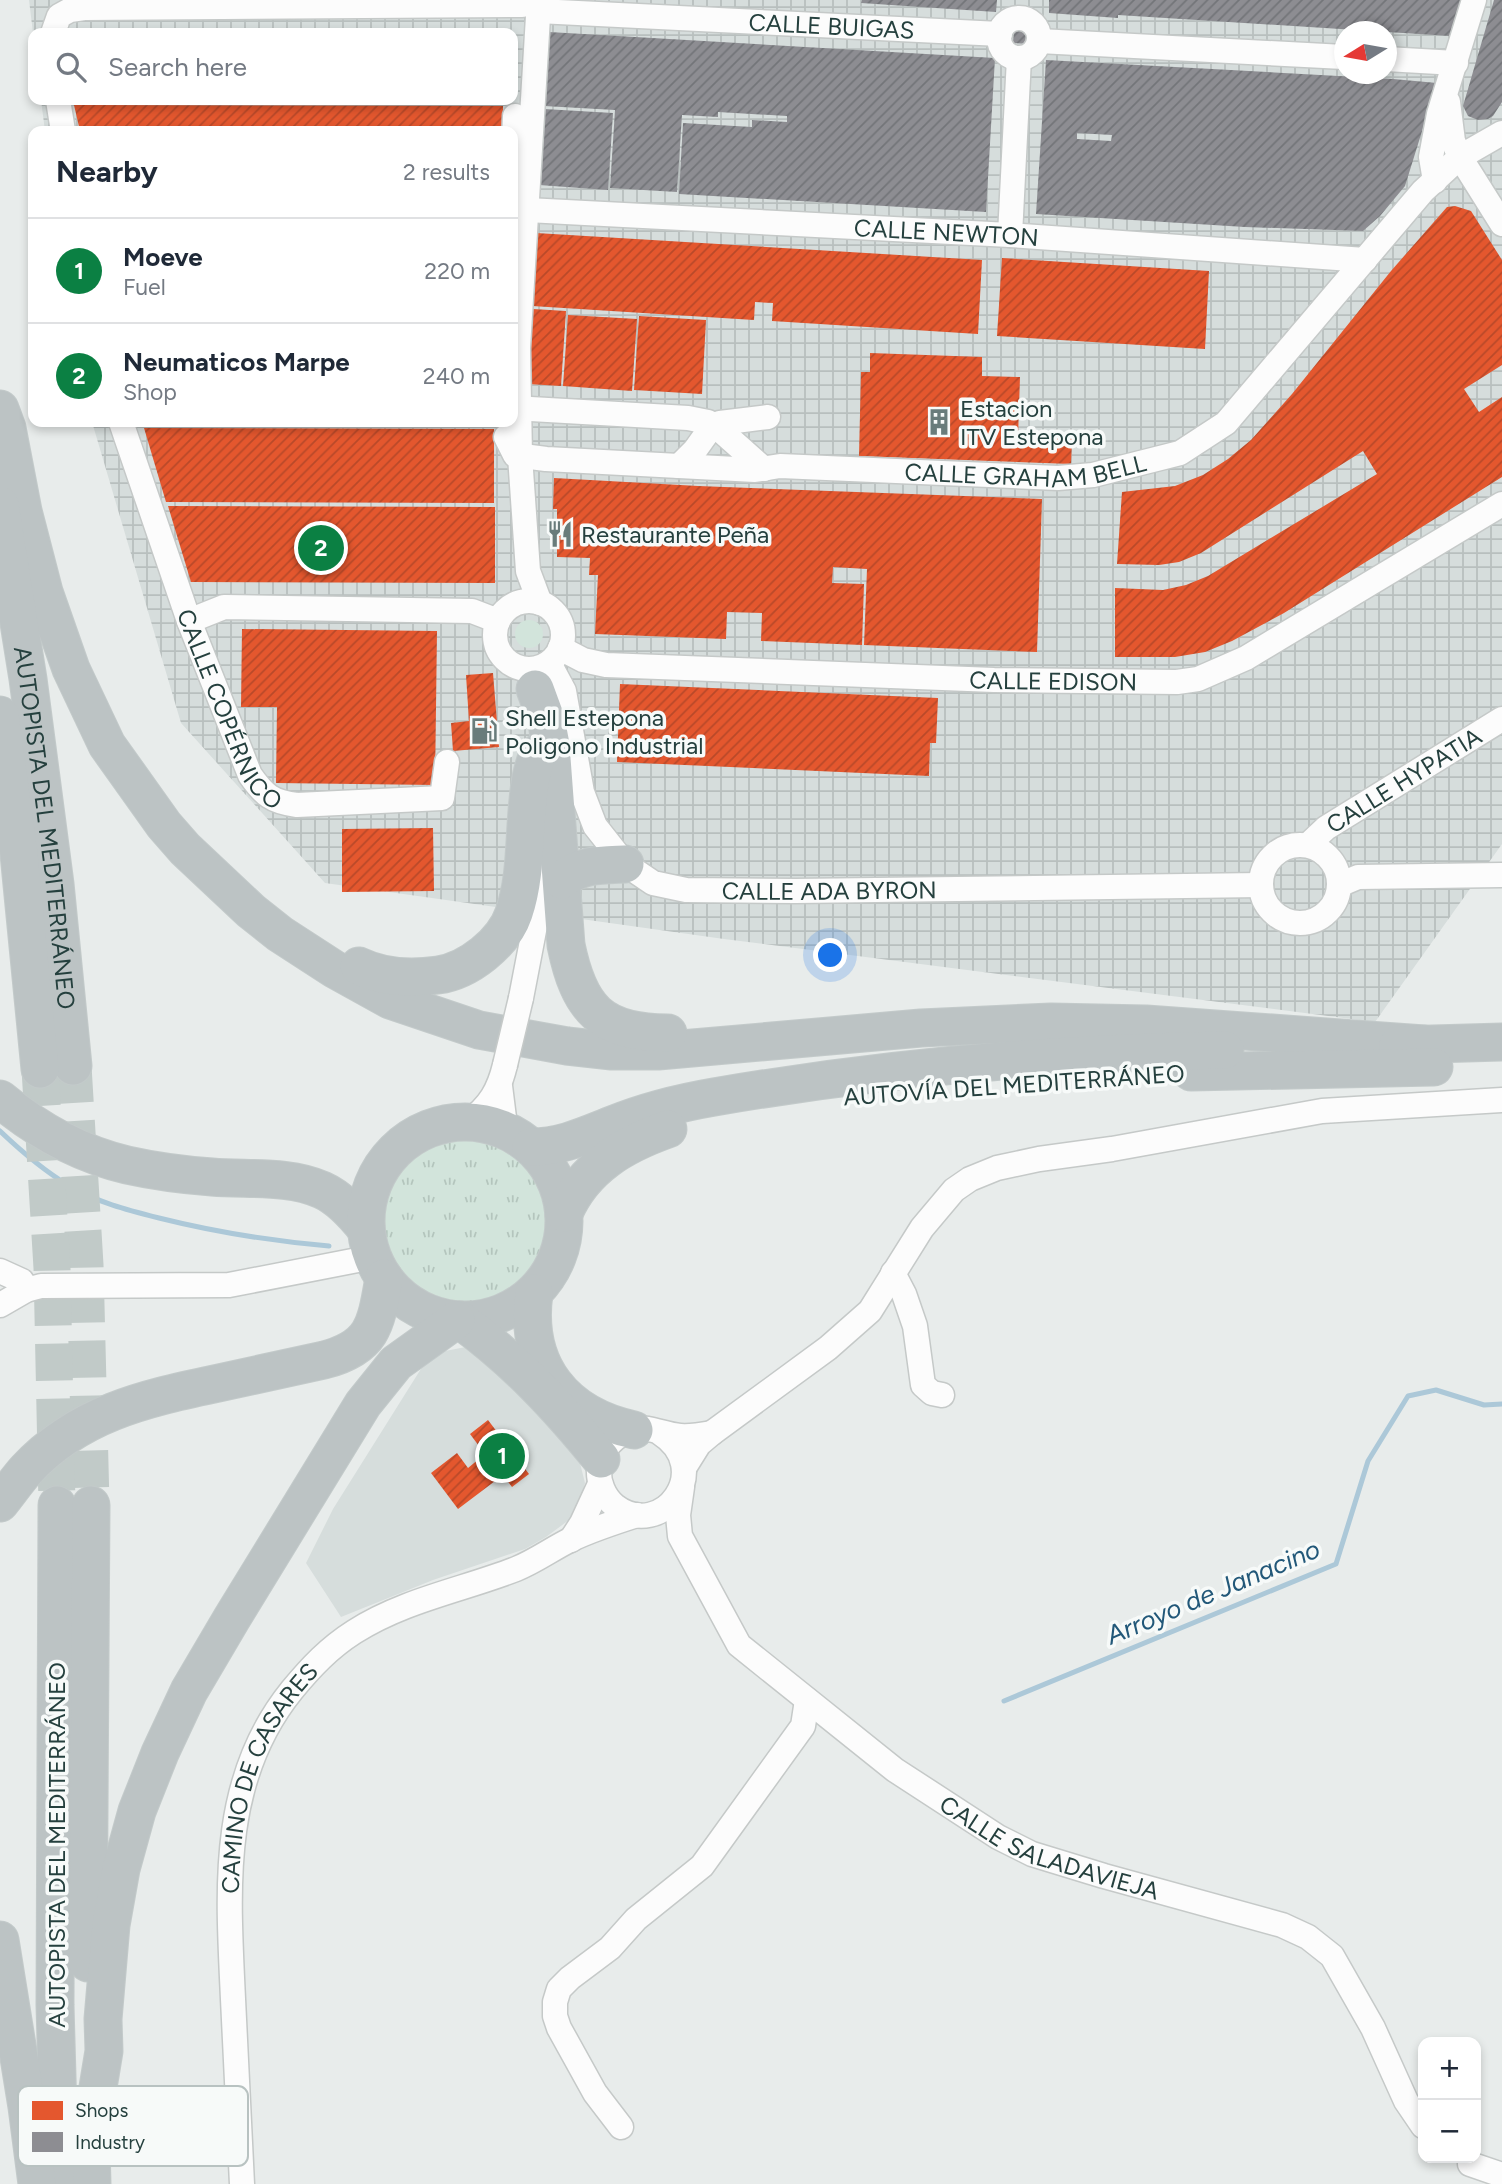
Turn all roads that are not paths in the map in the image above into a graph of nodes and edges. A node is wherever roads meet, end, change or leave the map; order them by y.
1 (1474, 0) edge
2 (530, 3) edge
3 (1023, 9) edge
4 (56, 24) edge
5 (1000, 34) junction
6 (1039, 41) junction
7 (1334, 56) edge
8 (1019, 58) junction
9 (1397, 60) edge
10 (1455, 63) junction
11 (1447, 93) junction
12 (59, 105) edge
13 (62, 126) edge
14 (517, 126) edge
15 (1502, 133) edge
16 (1460, 157) junction
17 (1435, 181) junction
18 (527, 210) junction
19 (1502, 224) edge
20 (518, 229) edge
21 (1010, 235) junction
22 (1364, 260) junction
23 (518, 348) edge
24 (0, 409) edge
25 (768, 417) dead end
26 (709, 424) junction
27 (518, 426) edge
28 (123, 427) edge
29 (513, 427) edge
30 (513, 427) edge
31 (517, 427) edge
32 (679, 466) junction
33 (764, 469) junction
34 (1502, 504) edge
35 (0, 505) edge
36 (540, 603) junction
37 (505, 613) junction
38 (188, 621) junction
39 (544, 667) junction
40 (0, 715) edge
41 (1502, 719) edge
42 (538, 753) junction
43 (447, 762) dead end
44 (1308, 845) junction
45 (625, 864) junction
46 (1502, 874) edge
47 (562, 880) junction
48 (1261, 885) junction
49 (1339, 885) junction
50 (280, 934) junction
51 (921, 1028) junction
52 (1502, 1042) edge
53 (1424, 1044) junction
54 (1502, 1065) edge
55 (502, 1075) junction
56 (0, 1099) edge
57 (1502, 1100) edge
58 (468, 1122) junction
59 (520, 1139) junction
60 (564, 1213) junction
61 (374, 1255) junction
62 (0, 1271) edge
63 (893, 1273) junction
64 (26, 1290) junction
65 (534, 1293) junction
66 (0, 1305) edge
67 (458, 1320) junction
68 (942, 1395) dead end
69 (647, 1431) junction
70 (712, 1433) junction
71 (600, 1471) junction
72 (683, 1478) junction
73 (0, 1503) edge
74 (644, 1515) junction
75 (680, 1536) junction
76 (570, 1540) junction
77 (807, 1700) junction
78 (0, 1940) edge
79 (24, 2086) edge
80 (57, 2086) edge
81 (90, 2086) edge
82 (98, 2086) edge
83 (238, 2086) edge
84 (1418, 2119) edge
85 (621, 2127) dead end
86 (35, 2166) edge
87 (59, 2166) edge
88 (91, 2166) edge
89 (241, 2166) edge
90 (1469, 2169) edge
91 (1502, 2175) edge
92 (37, 2184) edge
93 (60, 2184) edge
94 (92, 2184) edge
95 (242, 2184) edge

1 - 10 street
2 - 4 street, CALLE BUIGAS
2 - 5 street, CALLE BUIGAS
2 - 14 street
2 - 18 street
3 - 5 street
3 - 6 street
5 - 8 street
6 - 7 street
6 - 8 street
8 - 21 street
9 - 10 street
10 - 11 street
11 - 16 street
11 - 17 street
12 - 13 street
15 - 16 street, CALLE GRAHAM BELL
16 - 17 street, CALLE GRAHAM BELL
16 - 19 street
17 - 22 street, CALLE GRAHAM BELL
18 - 20 street
18 - 21 street, CALLE NEWTON
18 - 23 street
21 - 22 street, CALLE NEWTON
22 - 33 street, CALLE GRAHAM BELL
24 - 50 highway
25 - 26 street
26 - 27 street
26 - 32 street
26 - 33 street
28 - 38 street, CALLE COPÉRNICO
29 - 36 street
30 - 37 street
31 - 32 street, CALLE GRAHAM BELL
32 - 33 street, CALLE GRAHAM BELL
34 - 39 street, CALLE EDISON
35 - 40 highway, AUTOPISTA DEL MEDITERRÁNEO
36 - 37 street
36 - 39 street
37 - 38 street
37 - 39 street
38 - 43 street, CALLE COPÉRNICO
39 - 42 street
39 - 45 street, CALLE ADA BYRON
39 - 47 highway
41 - 44 street, CALLE HYPATIA
42 - 50 highway
42 - 55 street, bridge
44 - 48 street
44 - 49 street
45 - 47 highway
45 - 48 street, CALLE ADA BYRON
46 - 49 street
47 - 51 highway
48 - 49 street
50 - 51 highway
51 - 53 highway, AUTOVÍA DEL MEDITERRÁNEO
52 - 53 highway, AUTOVÍA DEL MEDITERRÁNEO
53 - 59 highway, AUTOVÍA DEL MEDITERRÁNEO
54 - 60 highway, AUTOVÍA DEL MEDITERRÁNEO
55 - 58 street
55 - 59 street
56 - 61 highway
57 - 63 street
58 - 59 highway
58 - 61 highway
59 - 60 highway
60 - 65 highway
61 - 64 street
61 - 67 highway
61 - 73 highway
62 - 64 street
63 - 68 street
63 - 70 street
64 - 66 street
65 - 67 highway
65 - 69 highway
67 - 71 highway
67 - 82 highway
69 - 70 street
69 - 71 street
69 - 72 street
70 - 72 street
71 - 74 street
71 - 76 street, CAMINO DE CASARES
72 - 74 street
72 - 75 street, CALLE SALADAVIEJA
74 - 75 street, CALLE SALADAVIEJA
74 - 76 street, CAMINO DE CASARES
75 - 77 street, CALLE SALADAVIEJA
76 - 83 street, CAMINO DE CASARES
77 - 84 street, CALLE SALADAVIEJA
77 - 85 street
78 - 79 highway
80 - 81 highway, AUTOPISTA DEL MEDITERRÁNEO
86 - 92 highway
87 - 93 highway, AUTOPISTA DEL MEDITERRÁNEO
88 - 94 highway, AUTOPISTA DEL MEDITERRÁNEO
89 - 95 street, CAMINO DE CASARES
90 - 91 street

